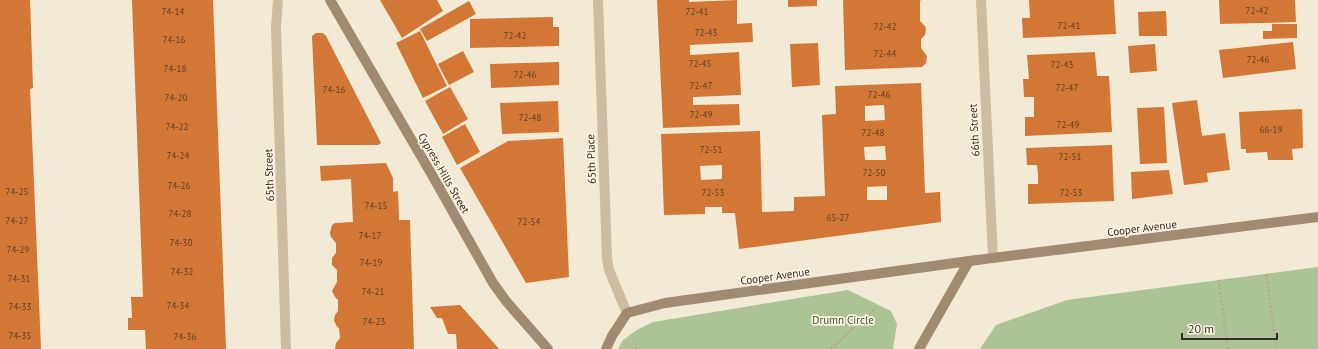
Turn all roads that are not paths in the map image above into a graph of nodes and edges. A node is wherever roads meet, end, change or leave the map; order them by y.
1 (278, 0) edge
2 (330, 0) edge
3 (598, 0) edge
4 (981, 0) edge
5 (1318, 218) edge
6 (992, 258) junction
7 (969, 261) junction
8 (627, 313) junction
9 (286, 349) edge
10 (548, 349) edge
11 (606, 349) edge
12 (919, 349) edge

1 - 9 street, 65th Street
2 - 10 main road, Cypress Hills Street
3 - 8 street, 65th Place
4 - 6 street, 66th Street
5 - 6 main road, Cooper Avenue
6 - 7 main road, Cooper Avenue
7 - 8 main road, Cooper Avenue
7 - 12 main road
8 - 11 main road

